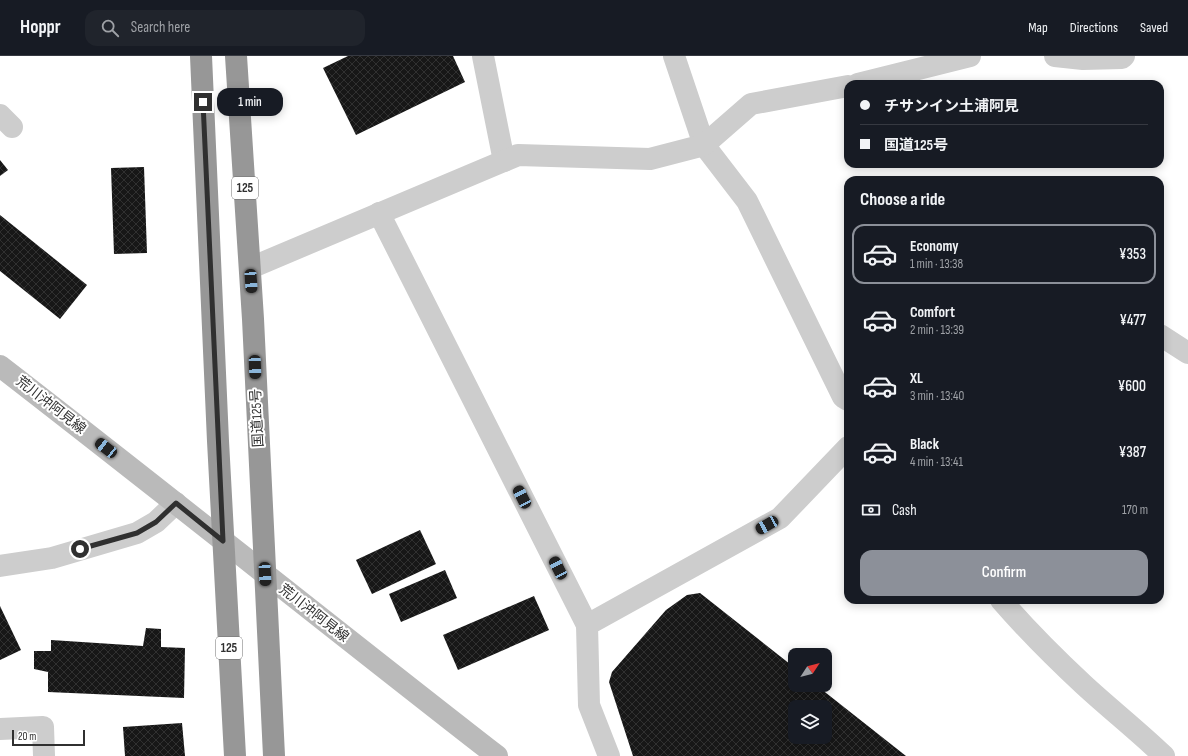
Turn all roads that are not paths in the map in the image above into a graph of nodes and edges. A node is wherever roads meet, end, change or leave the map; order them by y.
1 (201, 56) edge
2 (236, 56) edge
3 (483, 56) edge
4 (674, 56) edge
5 (970, 56) edge
6 (1055, 56) edge
7 (1124, 56) edge
8 (874, 80) edge
9 (844, 87) edge
10 (704, 146) junction
11 (504, 161) junction
12 (379, 214) junction
13 (250, 268) junction
14 (1164, 338) edge
15 (1188, 353) edge
16 (0, 366) edge
17 (844, 397) edge
18 (844, 451) edge
19 (176, 503) junction
20 (223, 541) junction
21 (0, 566) edge
22 (265, 574) junction
23 (1005, 604) edge
24 (587, 625) junction
25 (0, 729) edge
26 (44, 756) edge
27 (235, 756) edge
28 (274, 756) edge
29 (497, 756) edge
30 (609, 756) edge
31 (1164, 756) edge

1 - 20 highway, 125
2 - 13 highway, 国道125号 / 125
3 - 11 street
4 - 10 street
5 - 8 street
6 - 7 street
9 - 10 street
10 - 11 street
10 - 17 street
11 - 12 street
12 - 13 street
12 - 24 street
13 - 22 highway, 国道125号 / 125
14 - 15 street
16 - 19 main road, 荒川沖阿見線
18 - 24 street
19 - 20 main road, 荒川沖阿見線
19 - 21 street
20 - 22 main road, 荒川沖阿見線
20 - 27 highway, 125
22 - 28 highway, 国道125号 / 125
22 - 29 main road, 荒川沖阿見線
23 - 31 street
24 - 30 street
25 - 26 street

